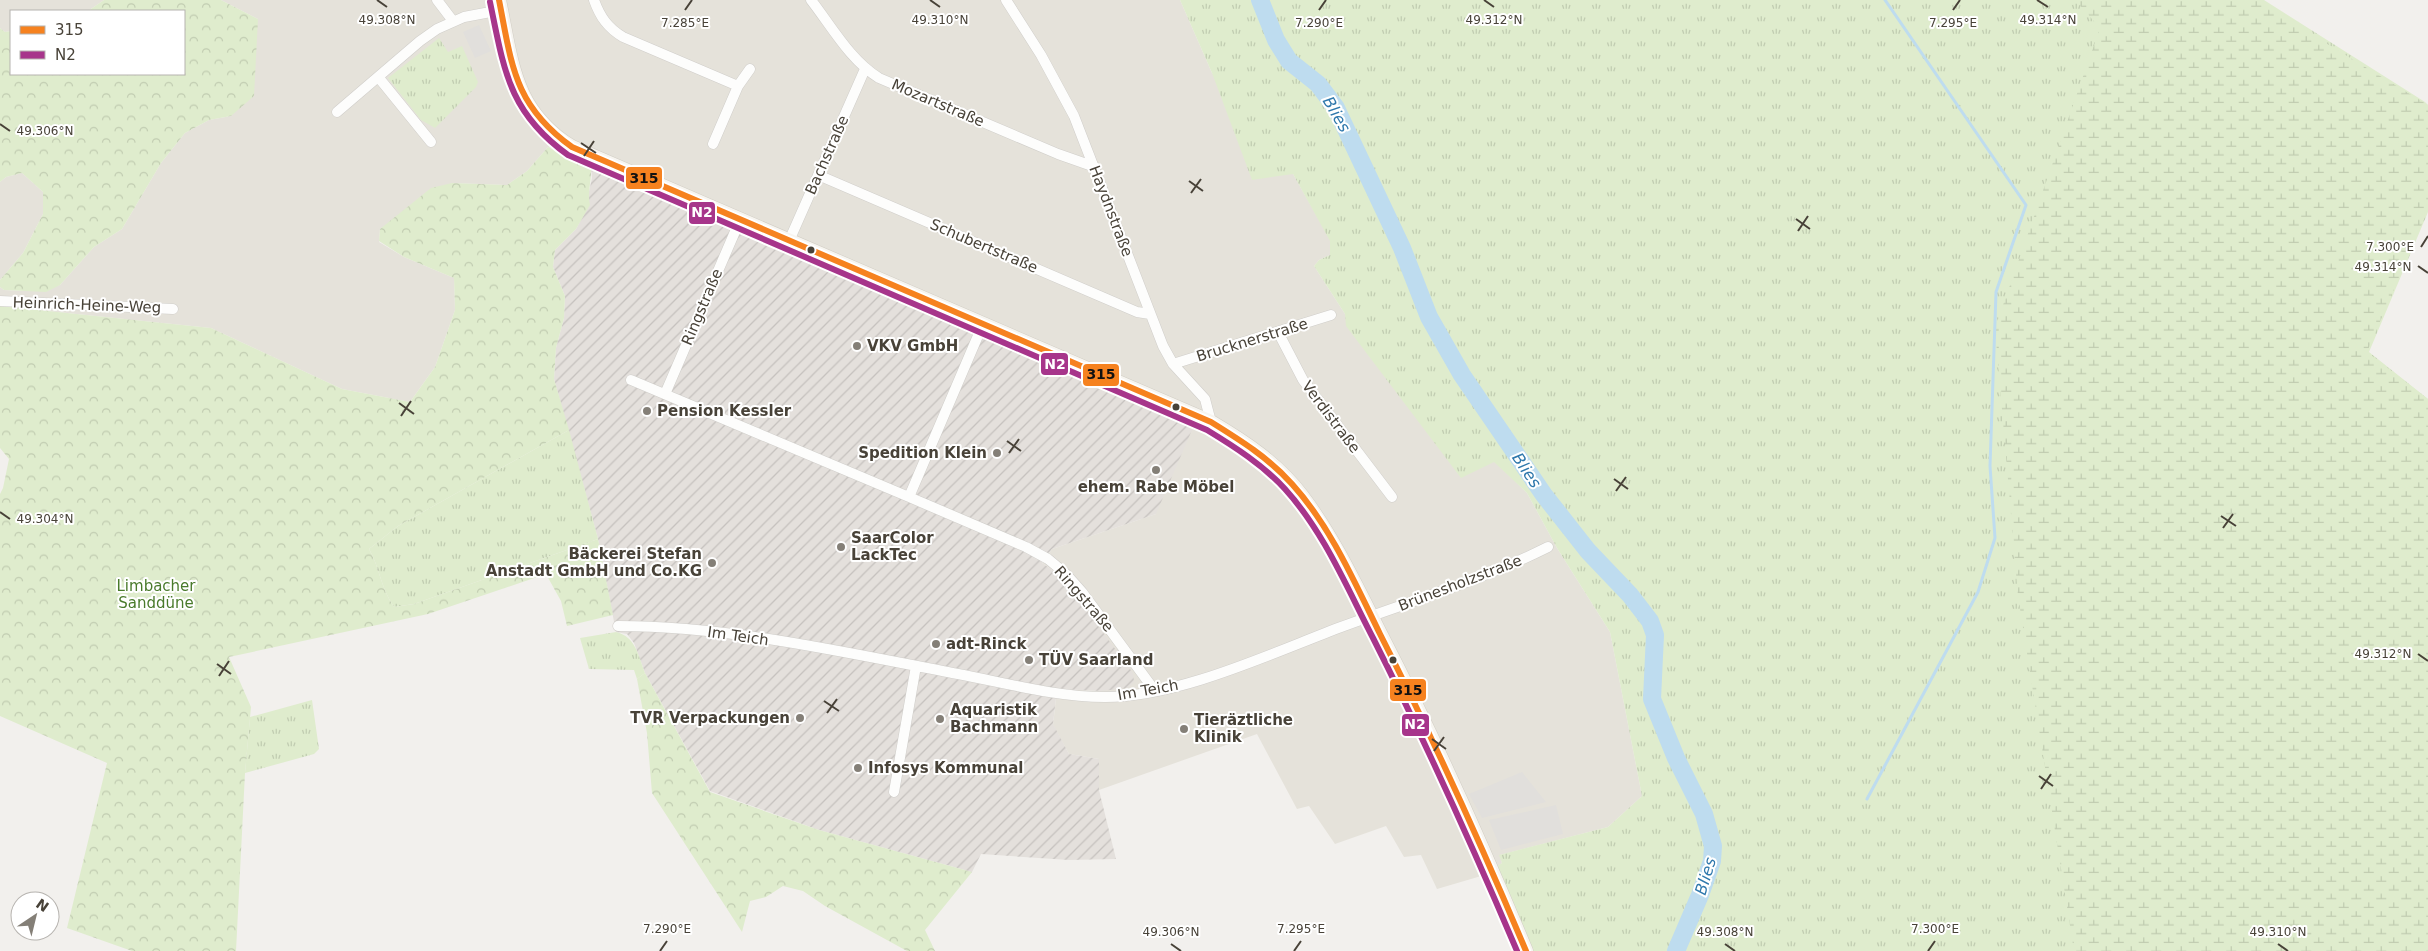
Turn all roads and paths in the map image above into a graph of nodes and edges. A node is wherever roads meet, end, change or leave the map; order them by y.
1 (437, 0) edge
2 (594, 0) edge
3 (811, 0) edge
4 (1006, 0) edge
5 (500, 5) edge
6 (453, 21) junction
7 (750, 69) dead end
8 (866, 69) junction
9 (379, 78) junction
10 (738, 86) junction
11 (337, 112) dead end
12 (430, 142) dead end
13 (714, 144) dead end
14 (1095, 167) junction
15 (818, 175) junction
16 (740, 220) junction
17 (789, 241) junction
18 (0, 301) edge
19 (173, 309) dead end
20 (1150, 314) junction
21 (1332, 315) dead end
22 (983, 324) junction
23 (1278, 332) junction
24 (1173, 364) junction
25 (631, 380) dead end
26 (665, 394) junction
27 (1211, 422) junction
28 (909, 497) junction
29 (1392, 497) dead end
30 (1548, 547) dead end
31 (1371, 616) junction
32 (618, 626) dead end
33 (916, 666) junction
34 (1156, 691) junction
35 (894, 792) dead end
36 (1526, 951) edge

1 - 6 street
2 - 10 street
3 - 8 street, Mozartstraße
4 - 14 street, Haydnstraße
5 - 6 street
5 - 16 street
6 - 9 street
7 - 10 street
8 - 14 street, Mozartstraße
8 - 15 street, Bachstraße
9 - 11 street
9 - 12 street
10 - 13 street
14 - 20 street, Haydnstraße
15 - 17 street, Bachstraße
15 - 20 street, Schubertstraße
16 - 17 street
16 - 26 street, Ringstraße
17 - 22 street
18 - 19 street, Heinrich-Heine-Weg
20 - 24 street, Haydnstraße
21 - 23 street, Brucknerstraße
22 - 27 street
22 - 28 street
23 - 24 street, Brucknerstraße
23 - 29 street, Verdistraße
24 - 27 street, Haydnstraße
25 - 26 street, Ringstraße
26 - 28 street, Ringstraße
27 - 31 street
28 - 34 street, Ringstraße
30 - 31 street, Brünesholzstraße
31 - 34 street, Im Teich
31 - 36 street
32 - 33 street, Im Teich
33 - 34 street, Im Teich
33 - 35 street

